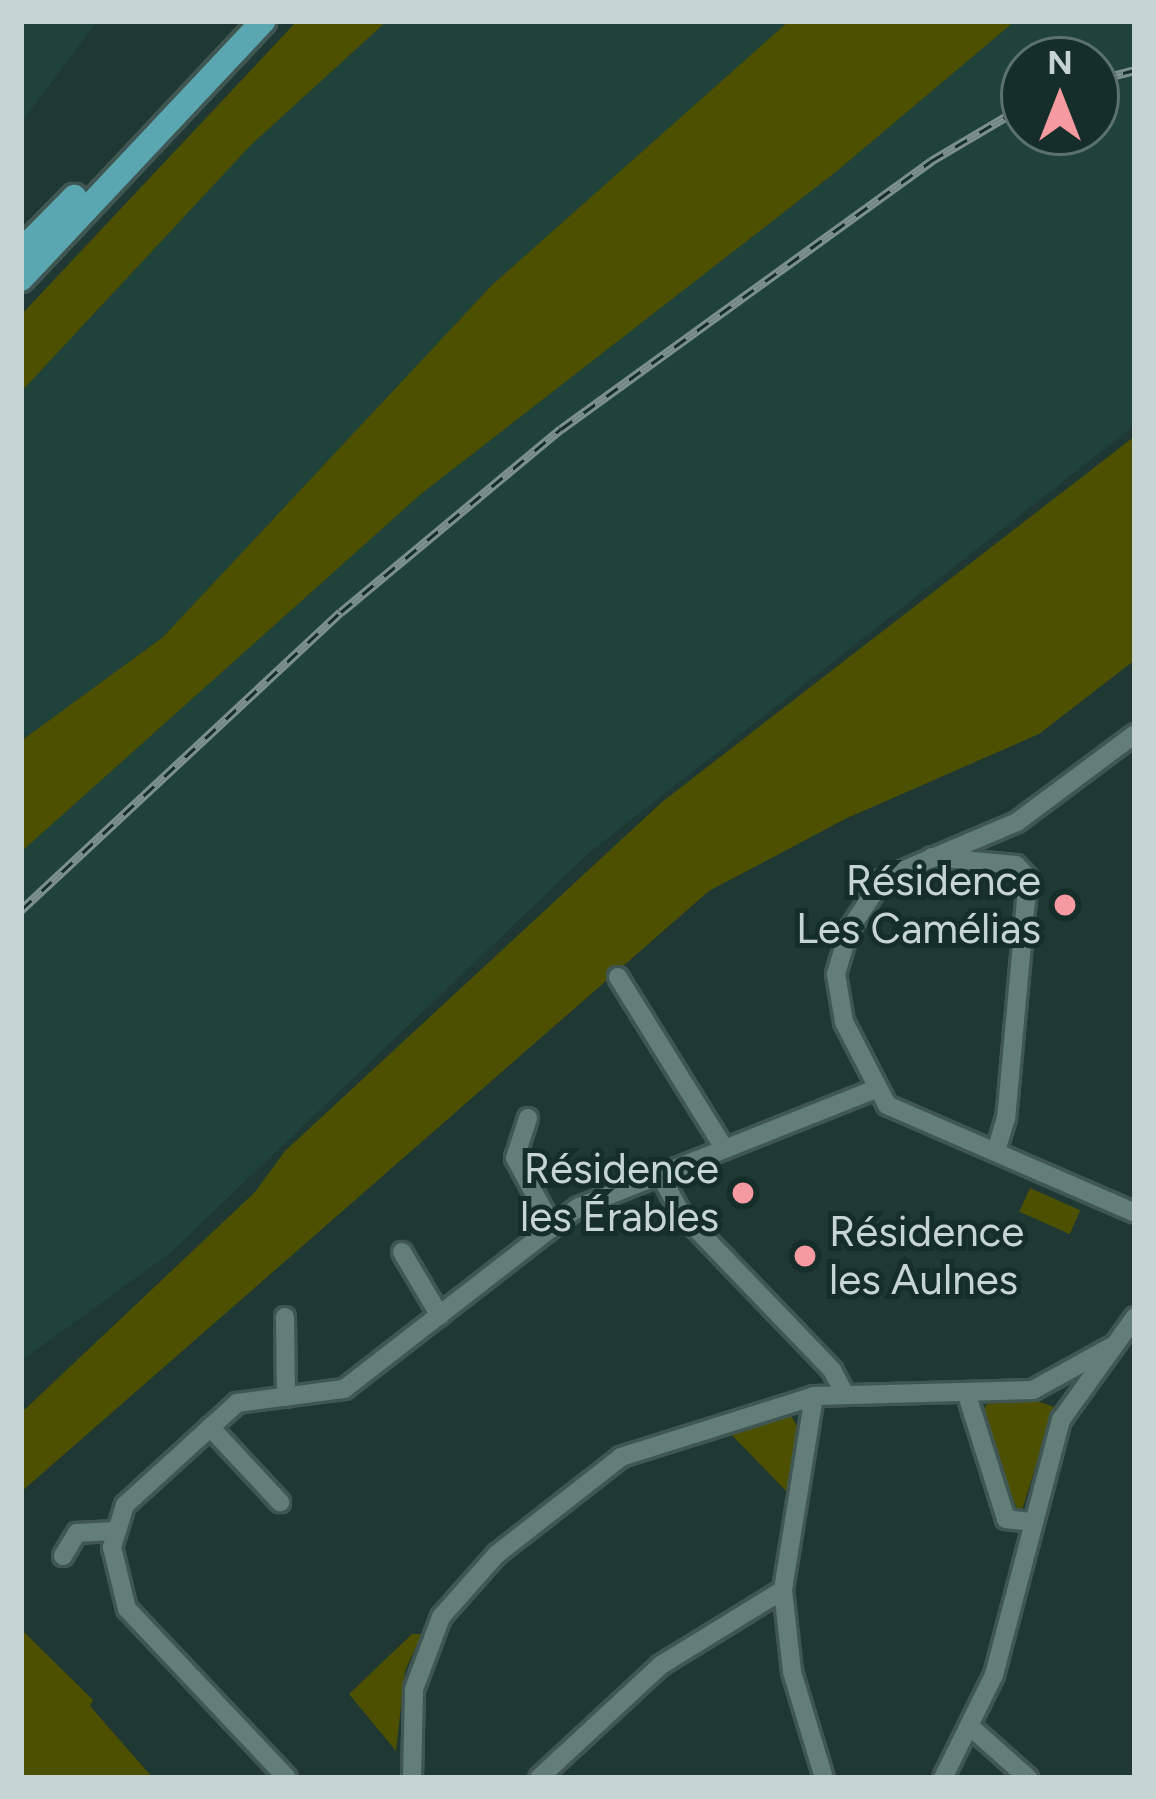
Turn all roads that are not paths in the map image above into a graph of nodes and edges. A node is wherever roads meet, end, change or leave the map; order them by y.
1 (242, 21) edge
2 (263, 21) edge
3 (21, 251) edge
4 (21, 279) edge
5 (1135, 734) edge
6 (928, 857) junction
7 (618, 977) dead end
8 (873, 1090) junction
9 (528, 1118) dead end
10 (724, 1148) junction
11 (996, 1151) junction
12 (658, 1173) junction
13 (1135, 1213) edge
14 (552, 1226) junction
15 (402, 1252) dead end
16 (440, 1316) junction
17 (285, 1317) dead end
18 (1135, 1318) edge
19 (1111, 1347) junction
20 (844, 1393) junction
21 (967, 1394) junction
22 (814, 1396) junction
23 (286, 1397) junction
24 (210, 1427) junction
25 (280, 1502) dead end
26 (1030, 1522) junction
27 (114, 1531) junction
28 (63, 1556) dead end
29 (783, 1590) junction
30 (973, 1729) junction
31 (284, 1777) edge
32 (412, 1778) edge
33 (539, 1778) edge
34 (824, 1778) edge
35 (943, 1778) edge
36 (1028, 1778) edge

1 - 3 main road
2 - 4 main road
5 - 6 street
6 - 8 street
6 - 11 street
7 - 10 street
8 - 10 street
8 - 11 street
9 - 14 street
10 - 12 street
11 - 13 street
12 - 14 street
12 - 20 street
14 - 16 street
15 - 16 street
16 - 23 street
17 - 23 street
18 - 19 street
19 - 21 street
19 - 26 street
20 - 21 street
20 - 22 street
21 - 26 street
22 - 29 street
22 - 32 street
23 - 24 street
24 - 25 street
24 - 27 street
26 - 30 street
27 - 28 street
27 - 31 street
29 - 33 street
29 - 34 street
30 - 35 street
30 - 36 street

